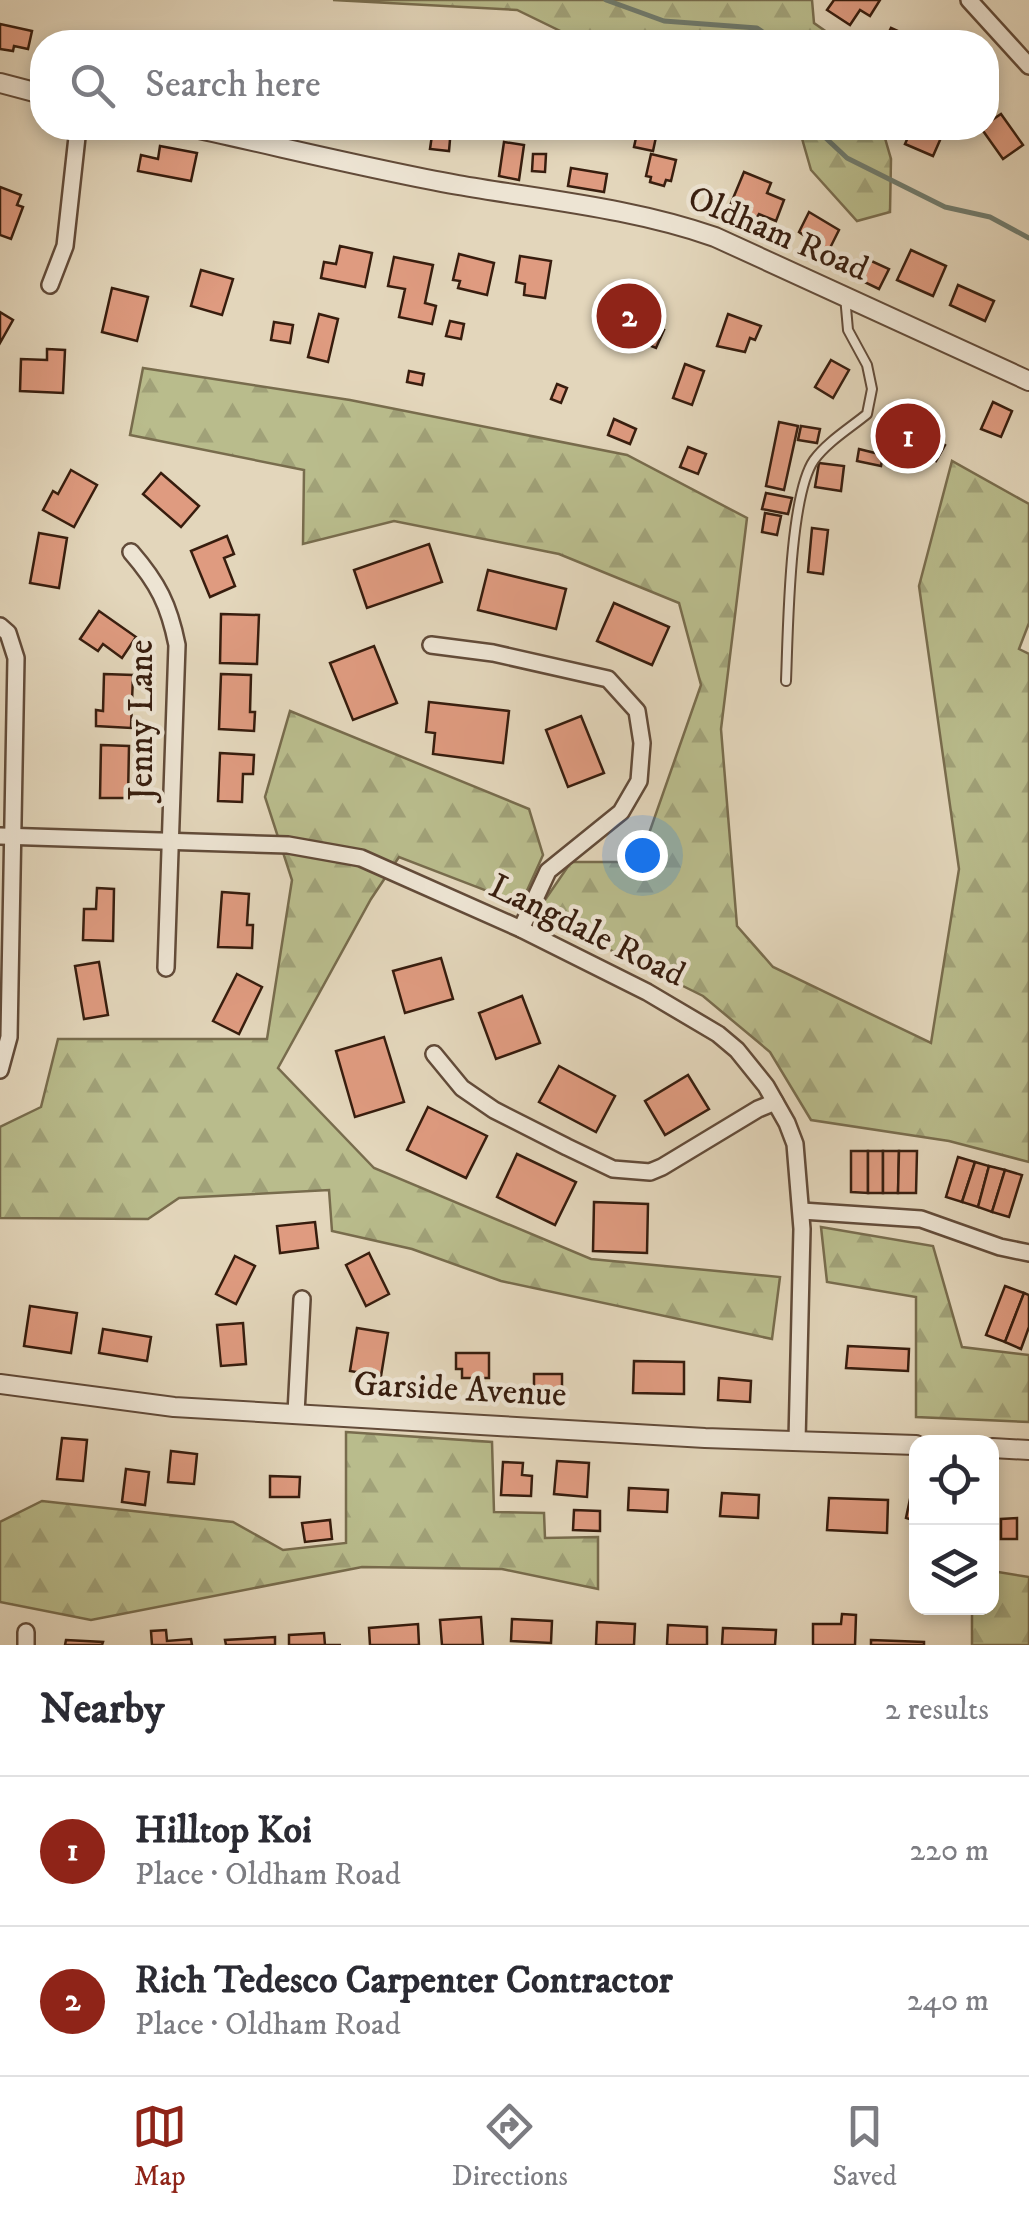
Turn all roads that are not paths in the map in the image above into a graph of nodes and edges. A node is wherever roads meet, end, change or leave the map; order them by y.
1 (969, 0) edge
2 (996, 30) edge
3 (999, 33) edge
4 (1029, 66) edge
5 (0, 83) edge
6 (30, 91) edge
7 (77, 140) edge
8 (247, 140) edge
9 (50, 285) dead end
10 (845, 296) junction
11 (1029, 381) edge
12 (131, 552) dead end
13 (0, 626) edge
14 (431, 645) dead end
15 (786, 682) dead end
16 (7, 836) edge
17 (171, 841) junction
18 (521, 928) junction
19 (166, 968) dead end
20 (434, 1054) dead end
21 (0, 1070) edge
22 (775, 1102) junction
23 (802, 1211) junction
24 (1029, 1253) edge
25 (302, 1299) dead end
26 (0, 1384) edge
27 (296, 1413) junction
28 (797, 1441) junction
29 (909, 1445) edge
30 (999, 1448) edge
31 (1029, 1450) edge

1 - 2 street
3 - 4 street
5 - 6 street
7 - 9 street
8 - 10 street, Oldham Road
10 - 11 street, Oldham Road
10 - 15 lane
12 - 17 street, Jenny Lane
13 - 16 street
14 - 18 street
16 - 17 street, Langdale Road
16 - 21 street
17 - 18 street, Langdale Road
17 - 19 street, Jenny Lane
18 - 22 street, Langdale Road
20 - 22 street
22 - 23 street, Langdale Road
23 - 24 street
23 - 28 street, Langdale Road
25 - 27 street
26 - 27 street, Garside Avenue
27 - 28 street, Garside Avenue
28 - 29 street, Garside Avenue
30 - 31 street

